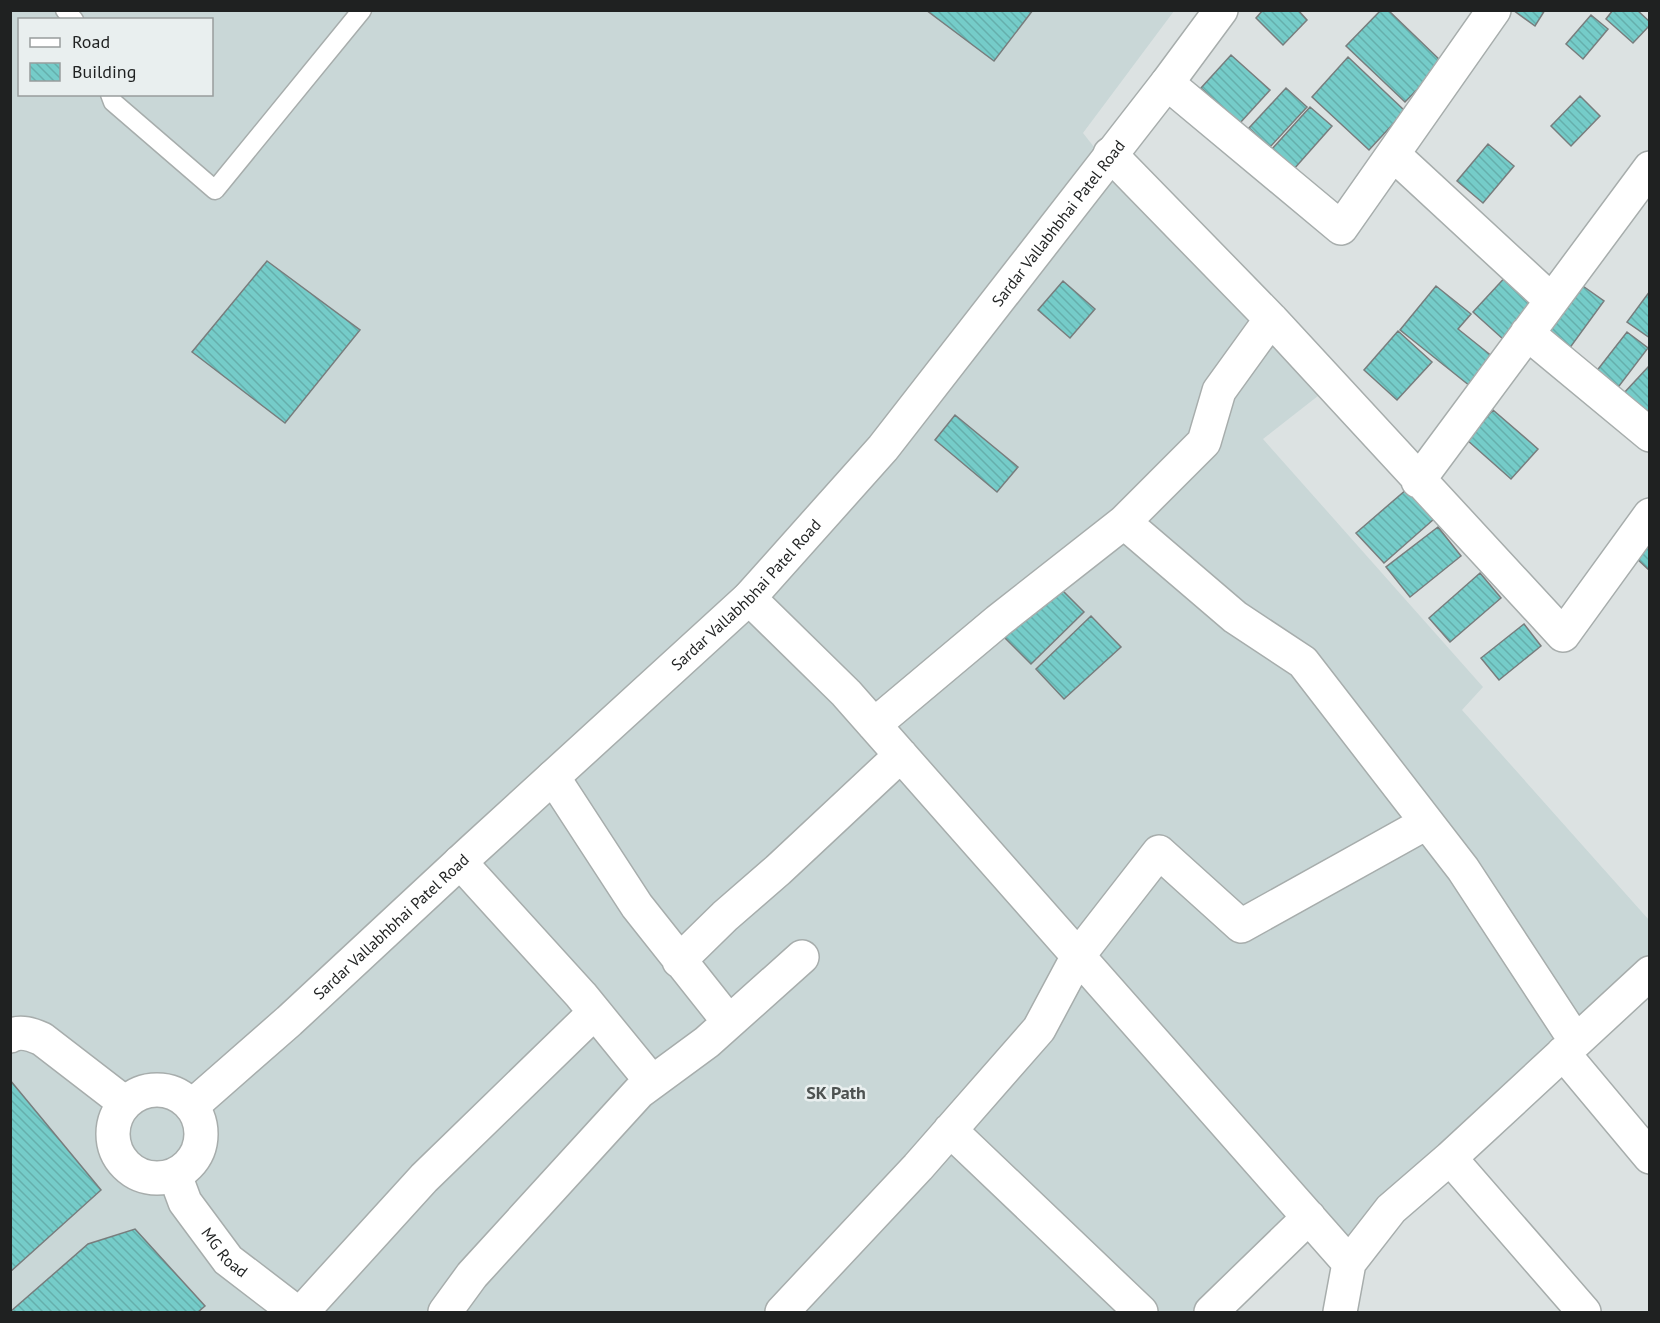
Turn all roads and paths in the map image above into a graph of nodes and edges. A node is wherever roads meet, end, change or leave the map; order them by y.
1 (362, 10) edge
2 (1221, 10) edge
3 (1494, 10) edge
4 (1167, 83) junction
5 (111, 96) edge
6 (1110, 154) junction
7 (1393, 154) junction
8 (1650, 168) edge
9 (1551, 300) junction
10 (1271, 319) junction
11 (1527, 333) junction
12 (1650, 435) edge
13 (1418, 481) junction
14 (1650, 515) edge
15 (1124, 522) junction
16 (749, 598) junction
17 (874, 725) junction
18 (901, 755) junction
19 (553, 777) junction
20 (1426, 822) junction
21 (460, 862) junction
22 (1078, 956) junction
23 (802, 957) dead end
24 (679, 961) junction
25 (1650, 973) edge
26 (595, 1012) junction
27 (729, 1022) junction
28 (10, 1036) edge
29 (1569, 1047) junction
30 (652, 1082) junction
31 (125, 1103) junction
32 (192, 1106) junction
33 (951, 1130) junction
34 (1650, 1157) edge
35 (1450, 1158) junction
36 (175, 1175) junction
37 (1309, 1217) junction
38 (1349, 1263) junction
39 (296, 1312) edge
40 (302, 1312) edge
41 (445, 1312) edge
42 (782, 1312) edge
43 (1141, 1312) edge
44 (1210, 1312) edge
45 (1340, 1312) edge
46 (1584, 1312) edge

1 - 5 lane
2 - 4 street, Sardar Vallabhbhai Patel Road
3 - 7 street
4 - 6 street, Sardar Vallabhbhai Patel Road
4 - 7 street
6 - 10 street
6 - 16 street, Sardar Vallabhbhai Patel Road
7 - 9 street
8 - 9 street
9 - 11 street
10 - 13 street
10 - 15 street
11 - 12 street
11 - 13 street
13 - 14 street
15 - 17 street
15 - 20 street
16 - 17 street
16 - 19 street, Sardar Vallabhbhai Patel Road
17 - 18 street
18 - 22 street
18 - 24 street
19 - 21 street, Sardar Vallabhbhai Patel Road
19 - 24 street
20 - 22 street
20 - 29 street
21 - 26 street
21 - 32 street, Sardar Vallabhbhai Patel Road
22 - 33 street
22 - 37 street
23 - 27 street
24 - 27 street
25 - 29 street
26 - 30 street
26 - 40 street
27 - 30 street
28 - 31 street
29 - 34 street
29 - 35 street
30 - 41 street
31 - 32 street
31 - 36 street
32 - 36 street
33 - 42 street
33 - 43 street
35 - 38 street
35 - 46 street
36 - 39 street, MG Road
37 - 38 street
37 - 44 street
38 - 45 street

